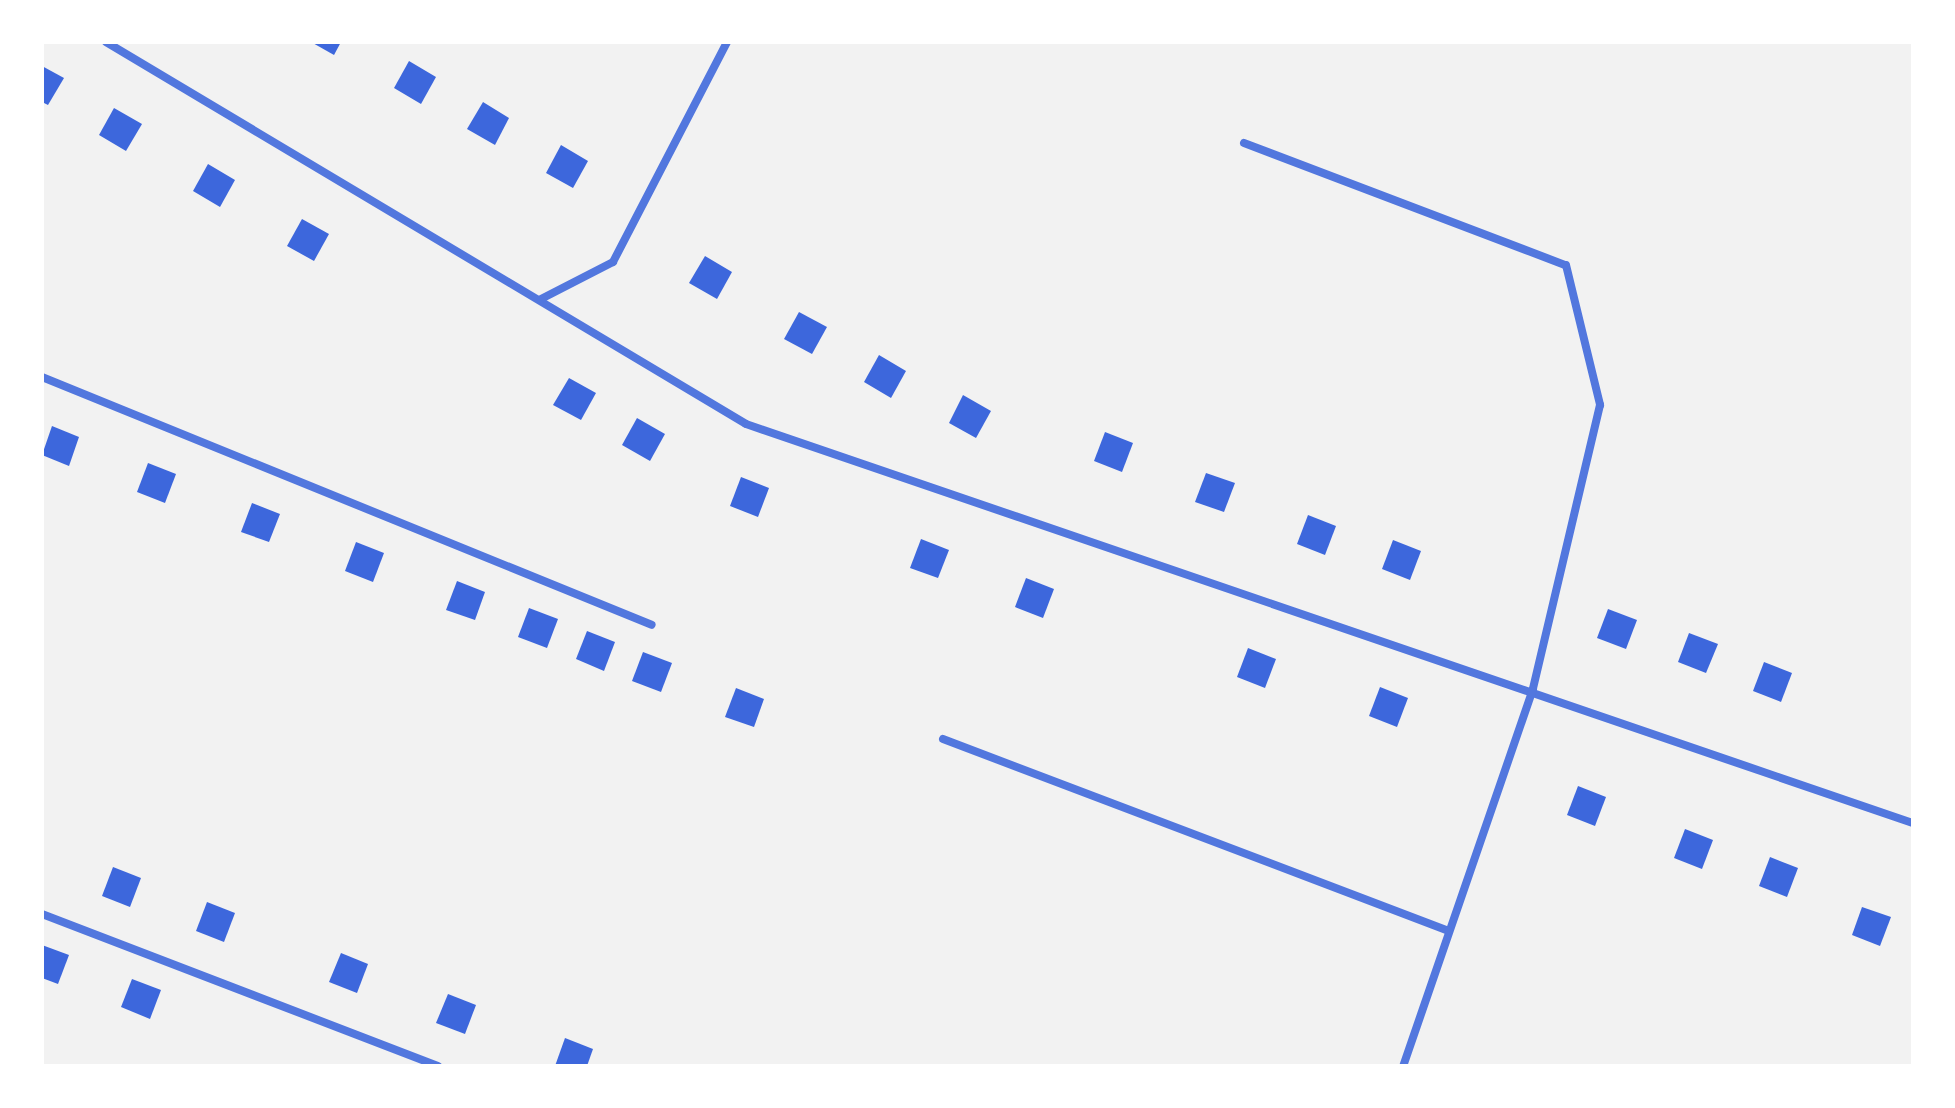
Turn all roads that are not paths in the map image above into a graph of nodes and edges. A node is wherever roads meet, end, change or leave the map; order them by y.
1 (106, 42) edge
2 (727, 42) edge
3 (1244, 143) dead end
4 (541, 299) junction
5 (42, 377) edge
6 (652, 625) dead end
7 (1533, 689) junction
8 (943, 739) dead end
9 (1913, 823) edge
10 (42, 914) edge
11 (1449, 931) junction
12 (438, 1066) edge
13 (1403, 1066) edge

1 - 4 street
2 - 4 street
3 - 7 street
4 - 7 street
5 - 6 street
7 - 9 street
7 - 11 street
8 - 11 street
10 - 12 street
11 - 13 street

